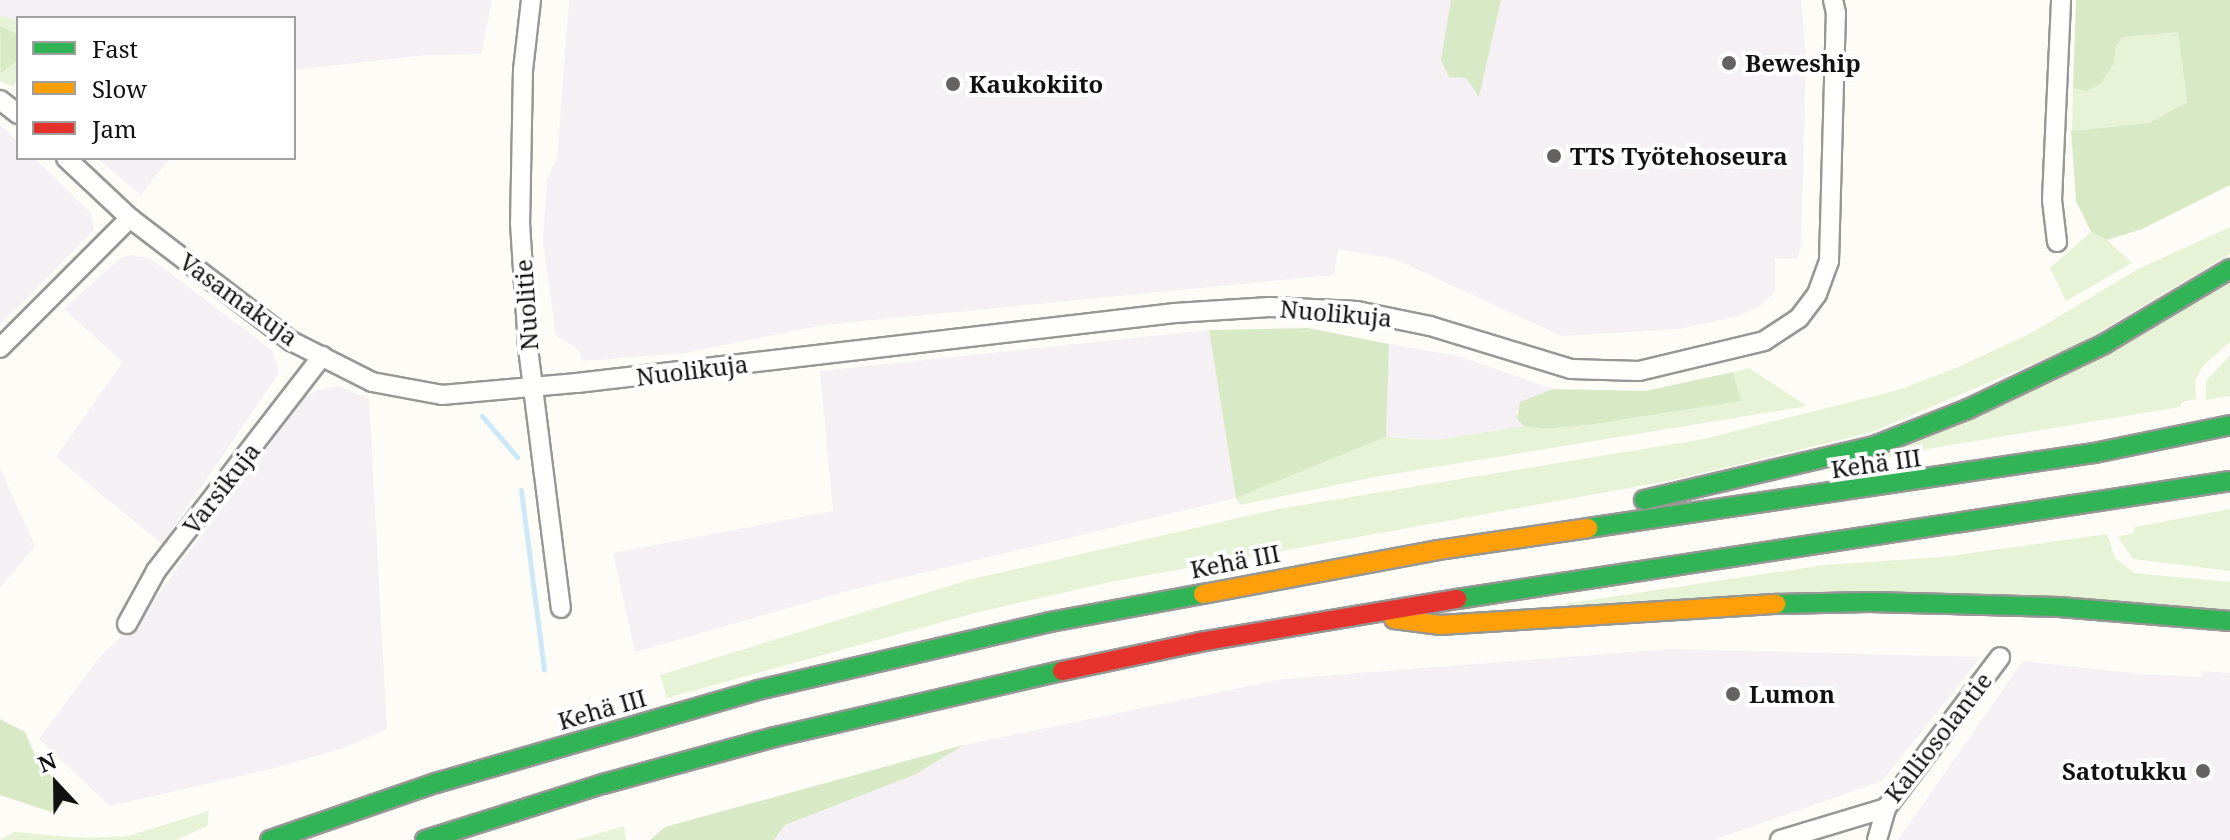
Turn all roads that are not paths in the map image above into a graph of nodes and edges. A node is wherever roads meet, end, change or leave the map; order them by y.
1 (531, 0) edge
2 (1833, 0) edge
3 (2061, 0) edge
4 (0, 100) edge
5 (16, 112) edge
6 (68, 160) edge
7 (130, 218) junction
8 (2057, 242) dead end
9 (2230, 269) edge
10 (0, 348) edge
11 (322, 356) junction
12 (533, 388) junction
13 (2230, 425) edge
14 (2230, 481) edge
15 (1438, 550) junction
16 (561, 608) dead end
17 (1354, 614) junction
18 (2230, 621) edge
19 (127, 624) dead end
20 (2000, 657) dead end
21 (1886, 808) junction
22 (270, 840) edge
23 (425, 840) edge
24 (1780, 840) edge
25 (1877, 840) edge

1 - 12 street, Nuolitie
2 - 12 street, Nuolikuja
3 - 8 street
4 - 5 street
6 - 7 street, Vasamakuja
7 - 10 street
7 - 11 street, Vasamakuja
9 - 15 highway
11 - 12 street, Vasamakuja
11 - 19 street, Varsikuja
12 - 16 street, Nuolitie
13 - 15 highway, Kehä III
14 - 17 highway
15 - 22 highway, Kehä III
17 - 18 highway
17 - 23 highway
20 - 21 street, Kalliosolantie
21 - 24 street, Kalliosolantie
21 - 25 street

